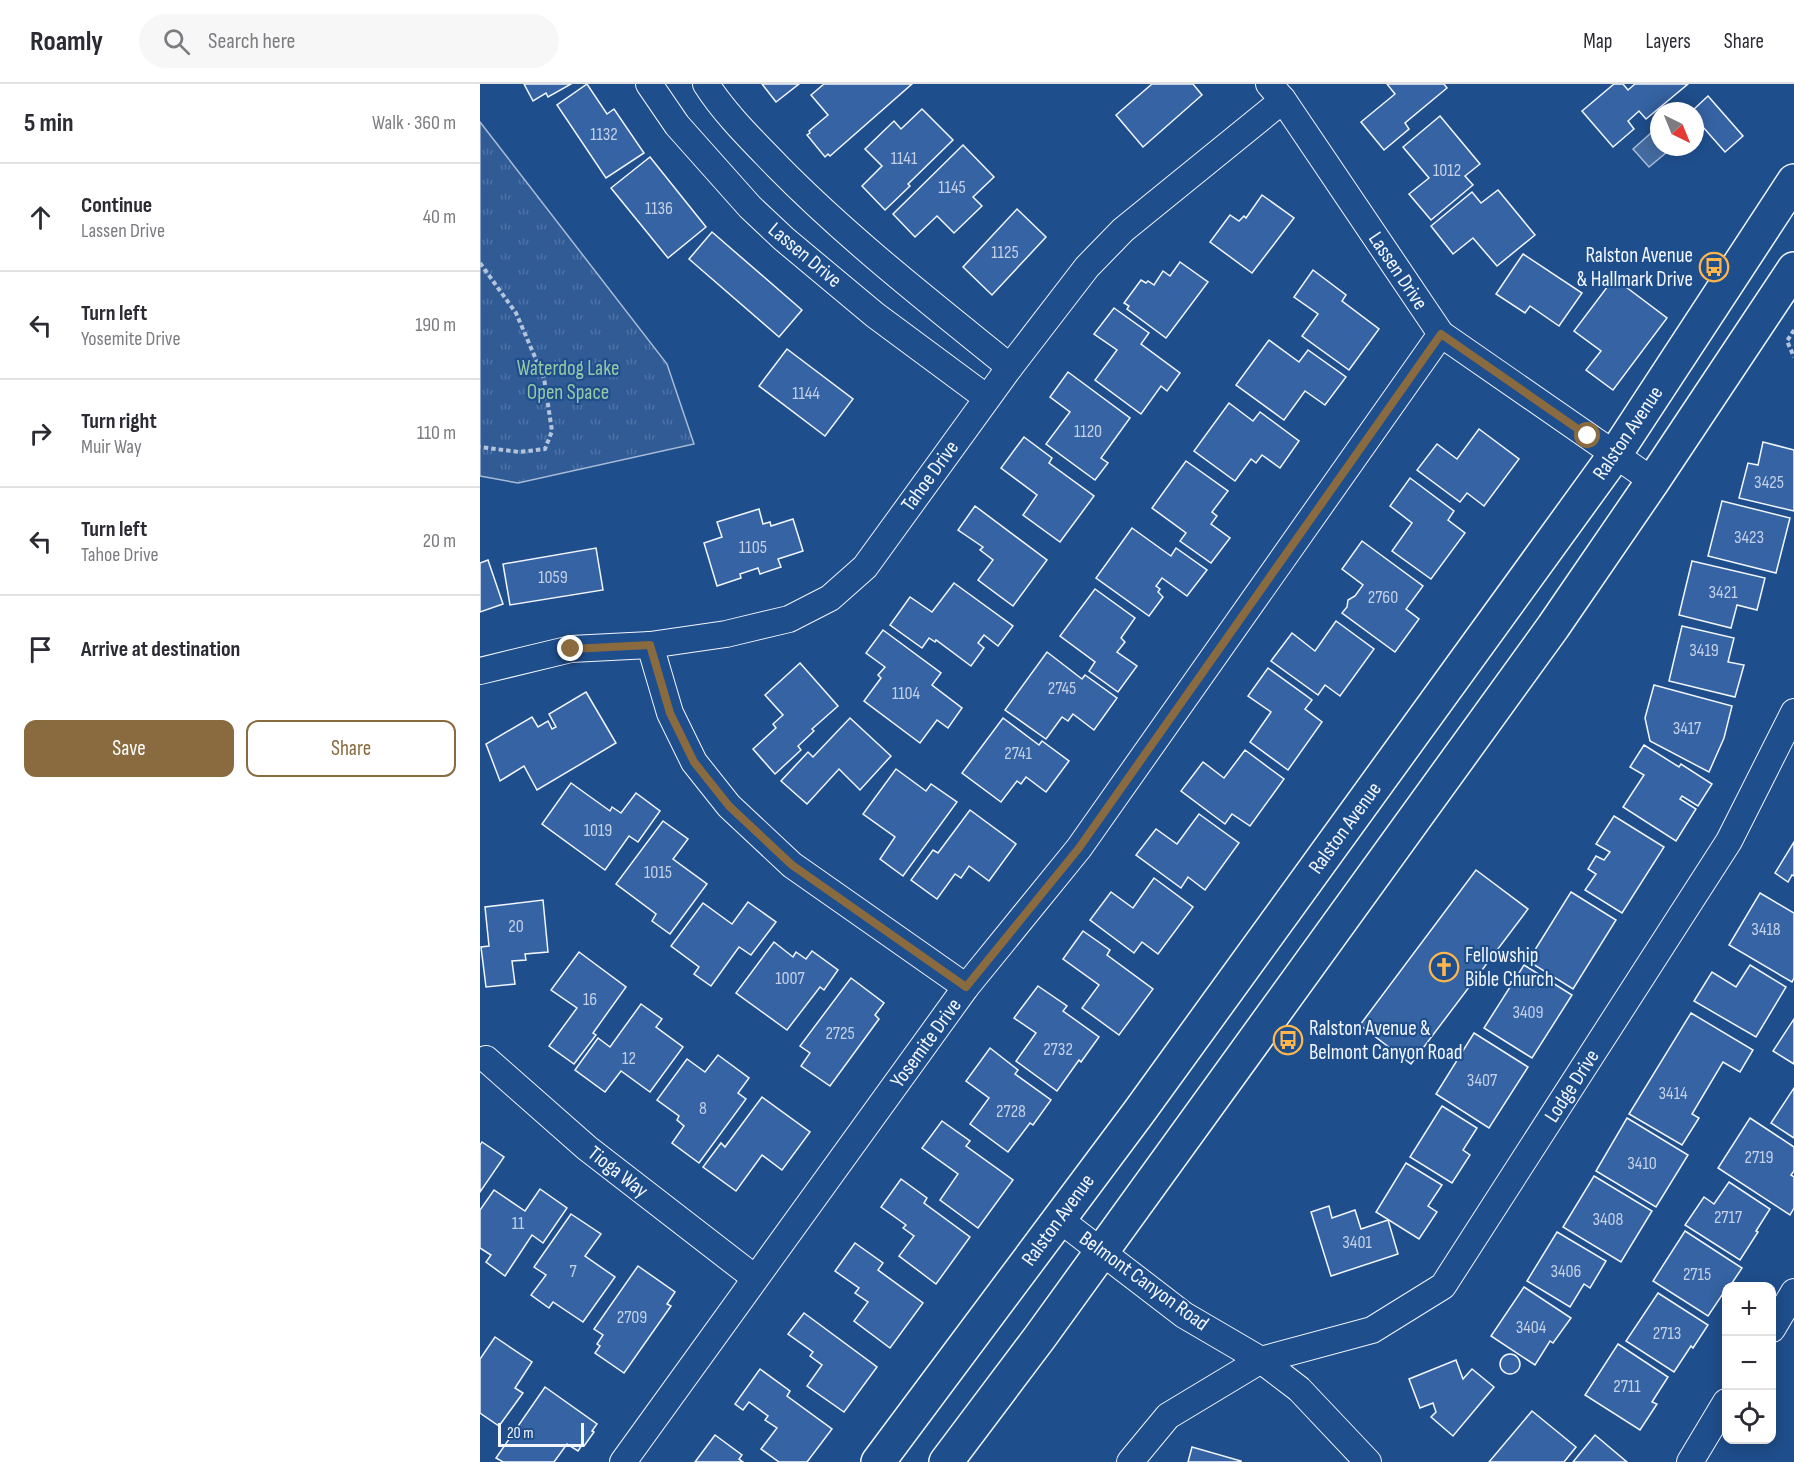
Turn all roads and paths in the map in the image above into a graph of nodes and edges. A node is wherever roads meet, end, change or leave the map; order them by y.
1 (649, 84) edge
2 (706, 84) edge
3 (1276, 92) edge
4 (1794, 181) edge
5 (480, 263) edge
6 (1794, 269) edge
7 (1794, 330) edge
8 (1441, 334) junction
9 (1794, 357) edge
10 (1010, 367) junction
11 (987, 398) junction
12 (480, 447) edge
13 (1614, 456) junction
14 (1653, 481) junction
15 (650, 645) junction
16 (480, 671) edge
17 (1794, 712) edge
18 (966, 987) junction
19 (486, 1059) dead end
20 (1059, 1219) junction
21 (1103, 1251) junction
22 (755, 1278) junction
23 (1794, 1292) edge
24 (1776, 1322) edge
25 (1261, 1360) junction
26 (1722, 1409) edge
27 (623, 1462) edge
28 (878, 1462) edge
29 (946, 1462) edge
30 (1130, 1462) edge
31 (1368, 1462) edge
32 (1690, 1462) edge

1 - 11 street, Lassen Drive
2 - 10 street
3 - 8 street, Lassen Drive
3 - 10 street, Tahoe Drive
4 - 13 main road, Ralston Avenue
5 - 12 path
6 - 14 main road
7 - 9 path
8 - 13 street, Lassen Drive
8 - 18 street, Yosemite Drive
10 - 11 street, Tahoe Drive
11 - 15 street, Tahoe Drive
13 - 14 street, Lassen Drive
13 - 20 main road, Ralston Avenue
14 - 21 main road
15 - 16 street, Tahoe Drive
15 - 18 street
17 - 25 street, Lodge Drive
18 - 22 street, Yosemite Drive
19 - 22 street, Tioga Way
20 - 21 street, Belmont Canyon Road
20 - 28 main road, Ralston Avenue
21 - 25 street, Belmont Canyon Road
21 - 29 main road
22 - 27 street, Yosemite Drive
23 - 24 street
25 - 30 street
25 - 31 street, Belmont Canyon Road
26 - 32 street

